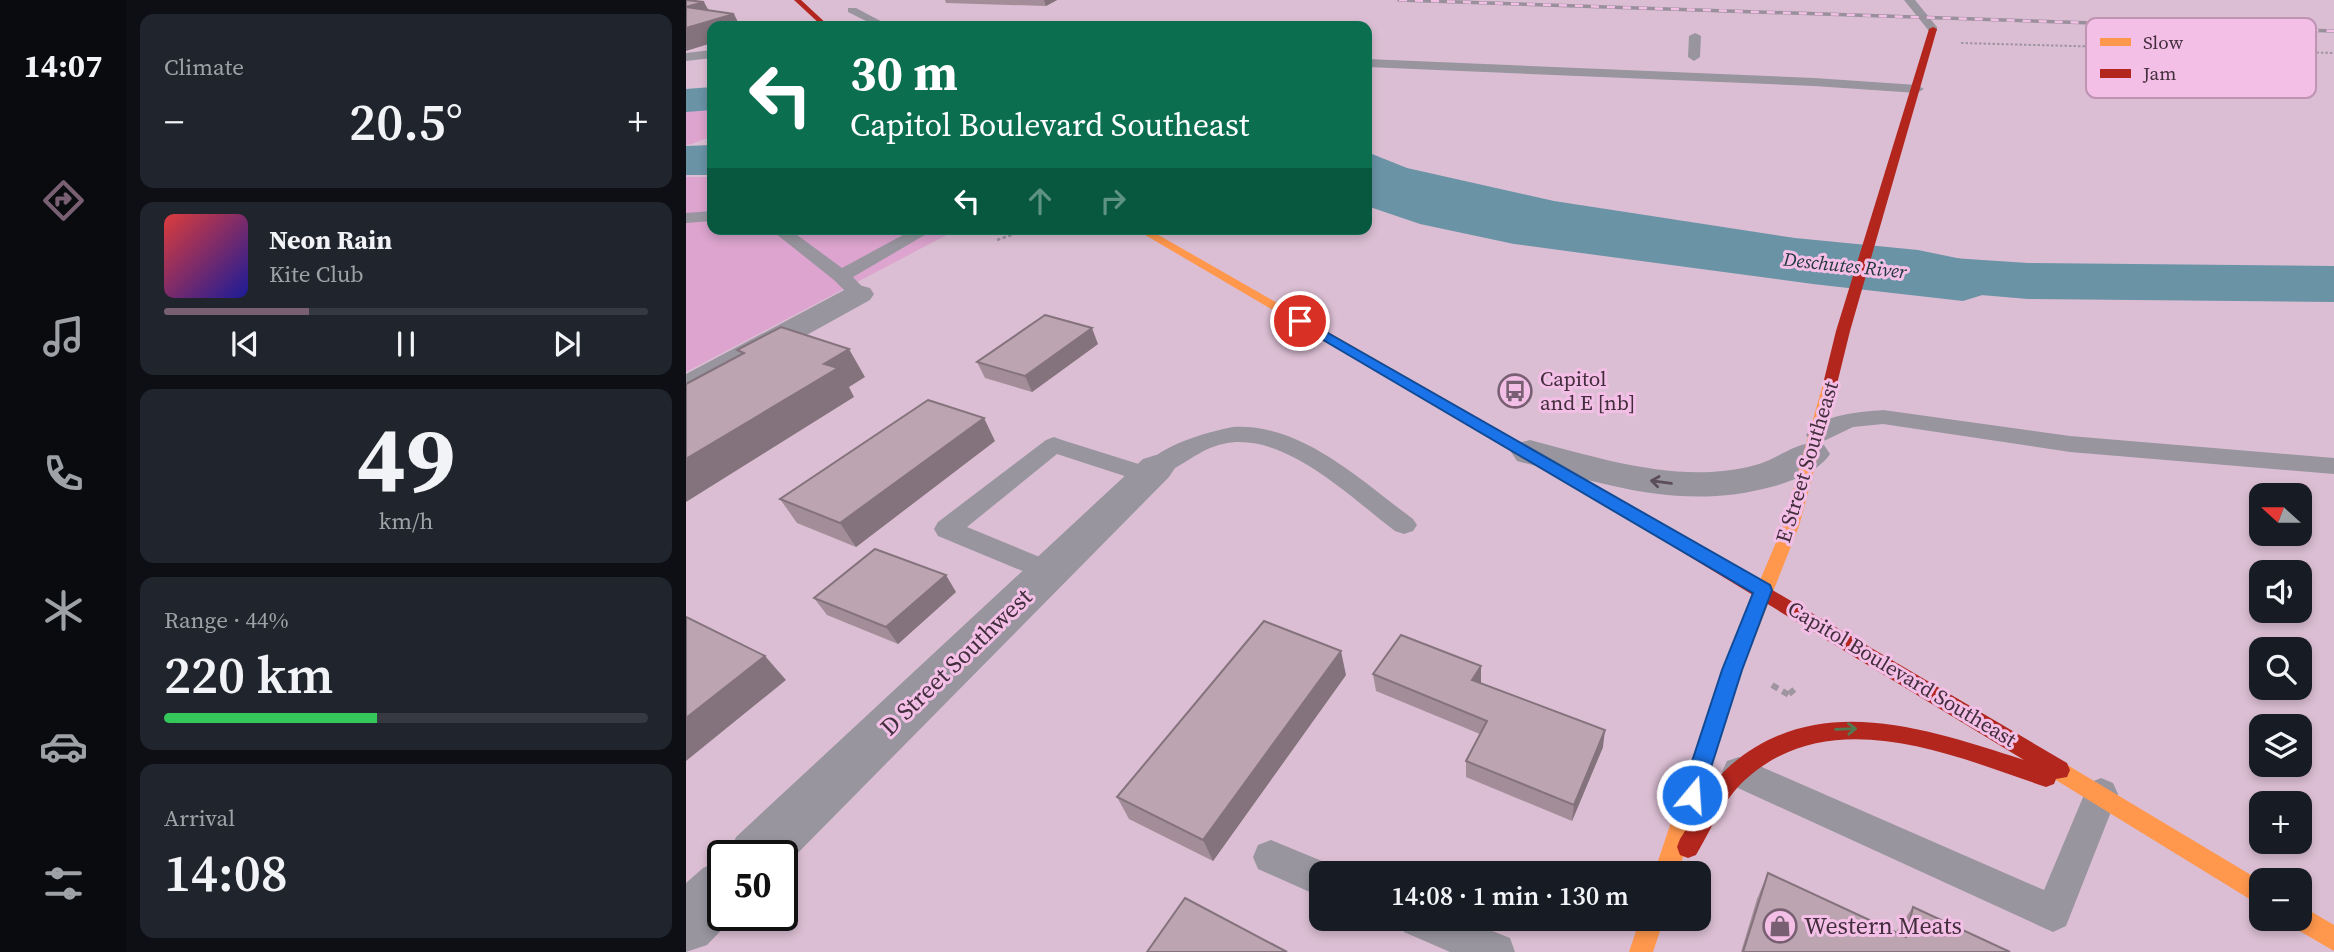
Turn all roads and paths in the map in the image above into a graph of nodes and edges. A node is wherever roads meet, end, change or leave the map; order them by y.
1 (797, 0) edge
2 (1909, 0) edge
3 (852, 10) dead end
4 (820, 21) edge
5 (874, 21) edge
6 (1933, 29) joint
7 (1695, 36) dead end
8 (2086, 46) edge
9 (1927, 50) junction
10 (2316, 52) edge
11 (2334, 53) edge
12 (707, 54) edge
13 (1694, 57) dead end
14 (686, 58) edge
15 (1372, 64) edge
16 (1917, 89) junction
17 (707, 216) edge
18 (686, 218) edge
19 (786, 235) edge
20 (918, 235) edge
21 (1011, 235) edge
22 (1150, 235) edge
23 (997, 240) dead end
24 (850, 285) junction
25 (686, 388) edge
26 (1815, 445) junction
27 (1530, 452) junction
28 (2334, 466) edge
29 (1153, 472) junction
30 (1404, 525) dead end
31 (1049, 572) junction
32 (1763, 590) junction
33 (1771, 685) dead end
34 (1789, 694) dead end
35 (1739, 772) junction
36 (2101, 794) junction
37 (773, 840) edge
38 (1271, 858) dead end
39 (1672, 861) edge
40 (1676, 861) edge
41 (1309, 873) edge
42 (2249, 886) edge
43 (707, 904) edge
44 (686, 924) edge
45 (2312, 925) edge
46 (1446, 931) edge
47 (1647, 931) edge
48 (2334, 939) edge
49 (1496, 952) edge
50 (1641, 952) edge

1 - 4 main road
2 - 6 lane
3 - 5 lane
6 - 9 main road, E Street Southeast
7 - 13 lane
8 - 9 path
9 - 16 main road, E Street Southeast
10 - 11 path
12 - 14 lane
15 - 16 lane
16 - 26 main road, E Street Southeast
17 - 18 lane
19 - 24 lane
20 - 24 lane
21 - 23 path
22 - 27 main road, Capitol Boulevard Southeast
24 - 25 street
26 -> 27 street
26 - 28 lane
26 - 32 main road, E Street Southeast
27 - 32 main road, Capitol Boulevard Southeast
29 - 30 lane
29 - 31 street, D Street Southwest
29 - 31 lane
31 - 37 street, D Street Southwest
32 - 36 main road, Capitol Boulevard Southeast
32 - 39 main road, E Street Southeast
33 - 34 path
35 -> 36 main road
35 - 36 lane
35 - 40 main road
36 - 42 main road, Capitol Boulevard Southeast
38 - 41 lane
43 - 44 street
45 - 48 main road
46 - 49 lane
47 - 50 main road

